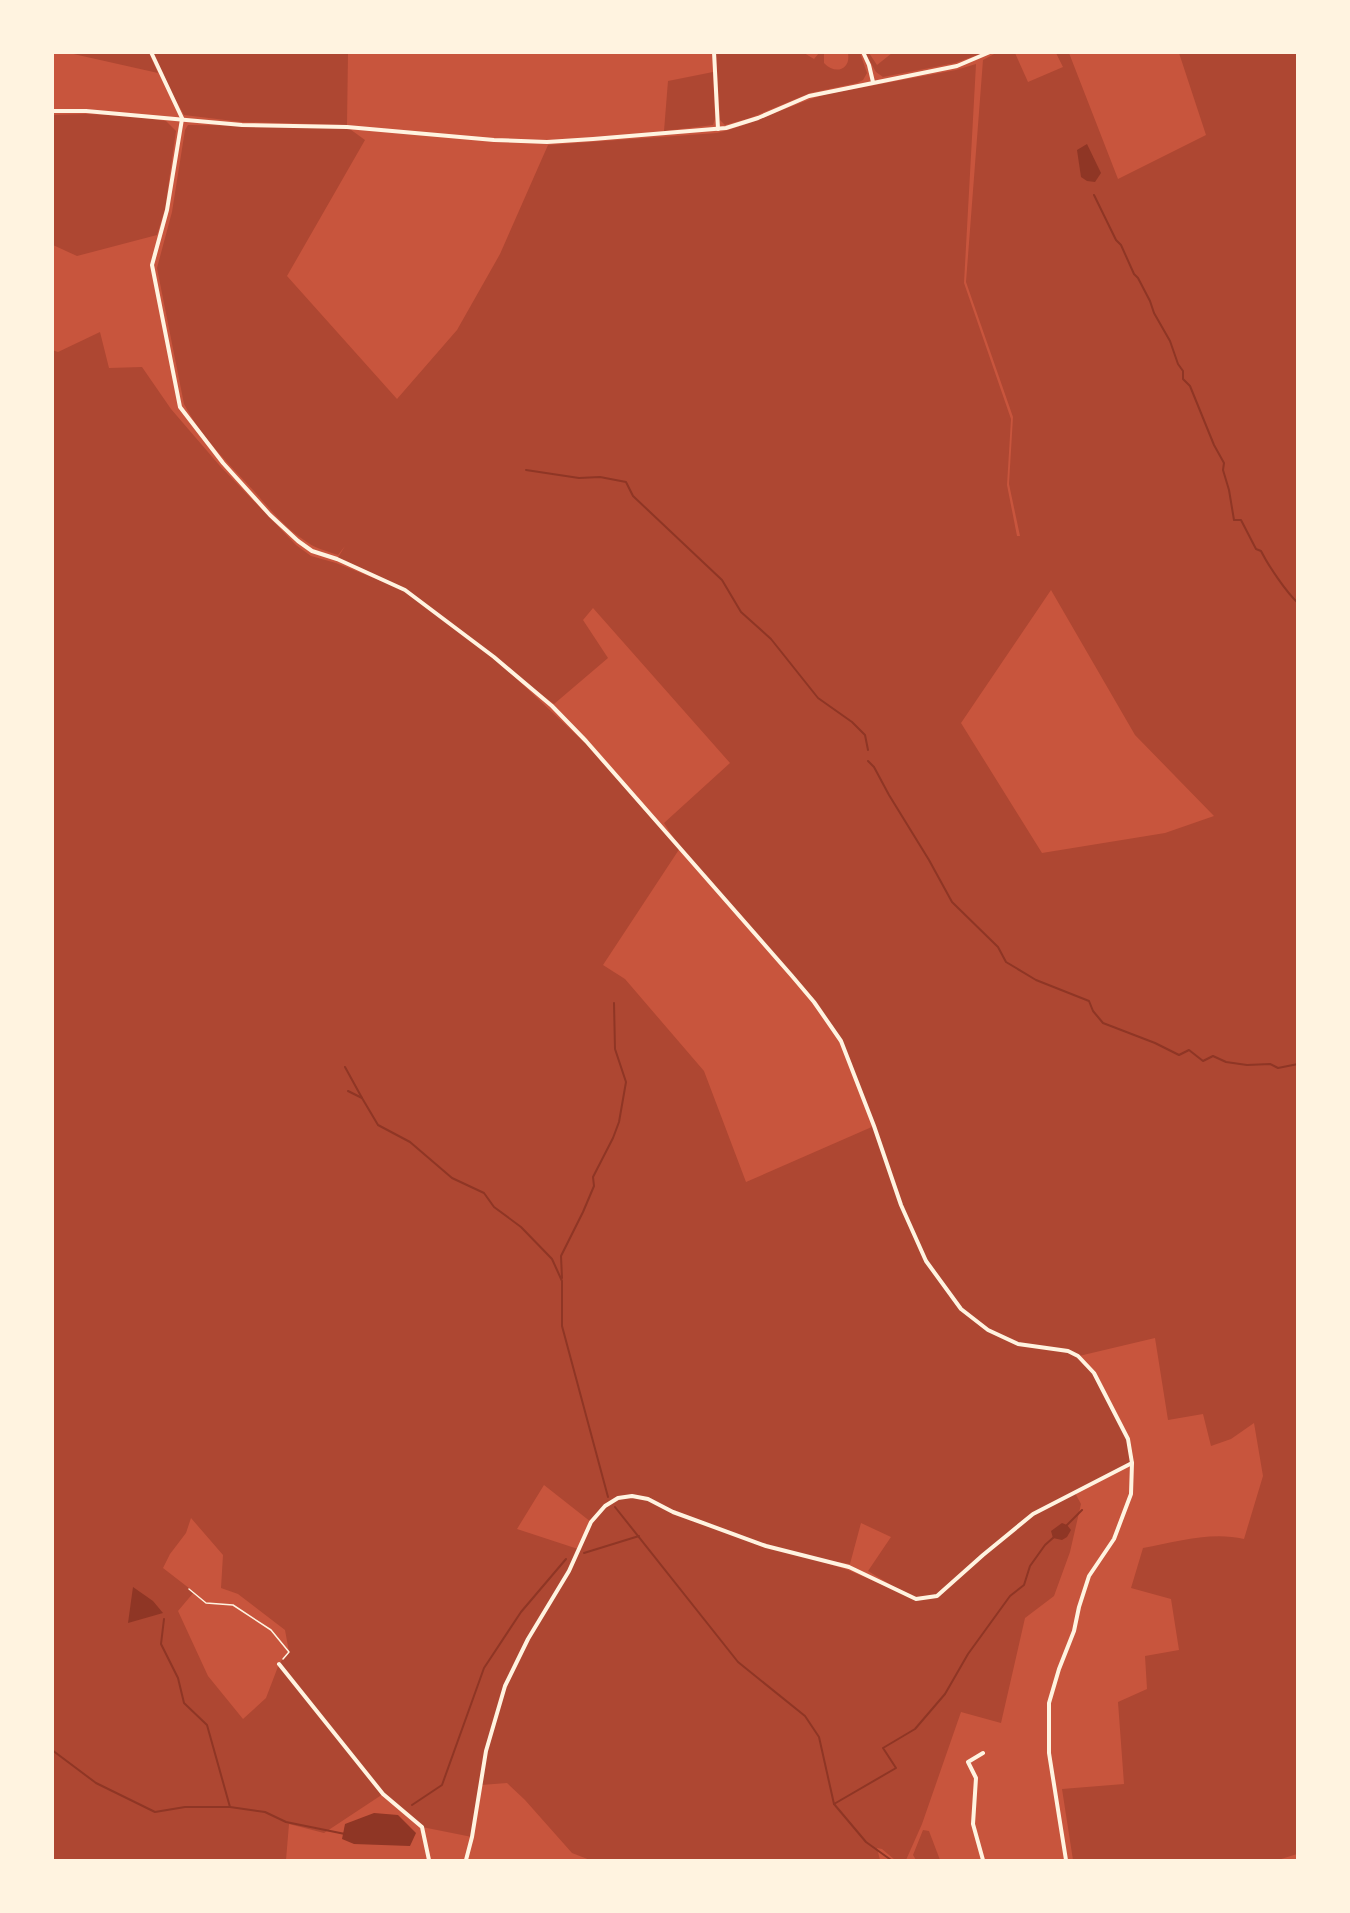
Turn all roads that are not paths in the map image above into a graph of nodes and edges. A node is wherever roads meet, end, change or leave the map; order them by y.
1 (151, 52) edge
2 (714, 52) edge
3 (863, 52) edge
4 (990, 52) edge
5 (873, 82) junction
6 (52, 111) edge
7 (182, 119) junction
8 (718, 129) junction
9 (1132, 1463) junction
10 (279, 1664) road end
11 (983, 1753) dead end
12 (429, 1860) edge
13 (466, 1860) edge
14 (983, 1860) edge
15 (1066, 1860) edge

1 - 7 street
2 - 8 street
3 - 5 street
4 - 5 street
5 - 8 street
6 - 7 street
7 - 8 street
7 - 9 street
9 - 13 street
9 - 15 street
10 - 12 street
11 - 14 street

